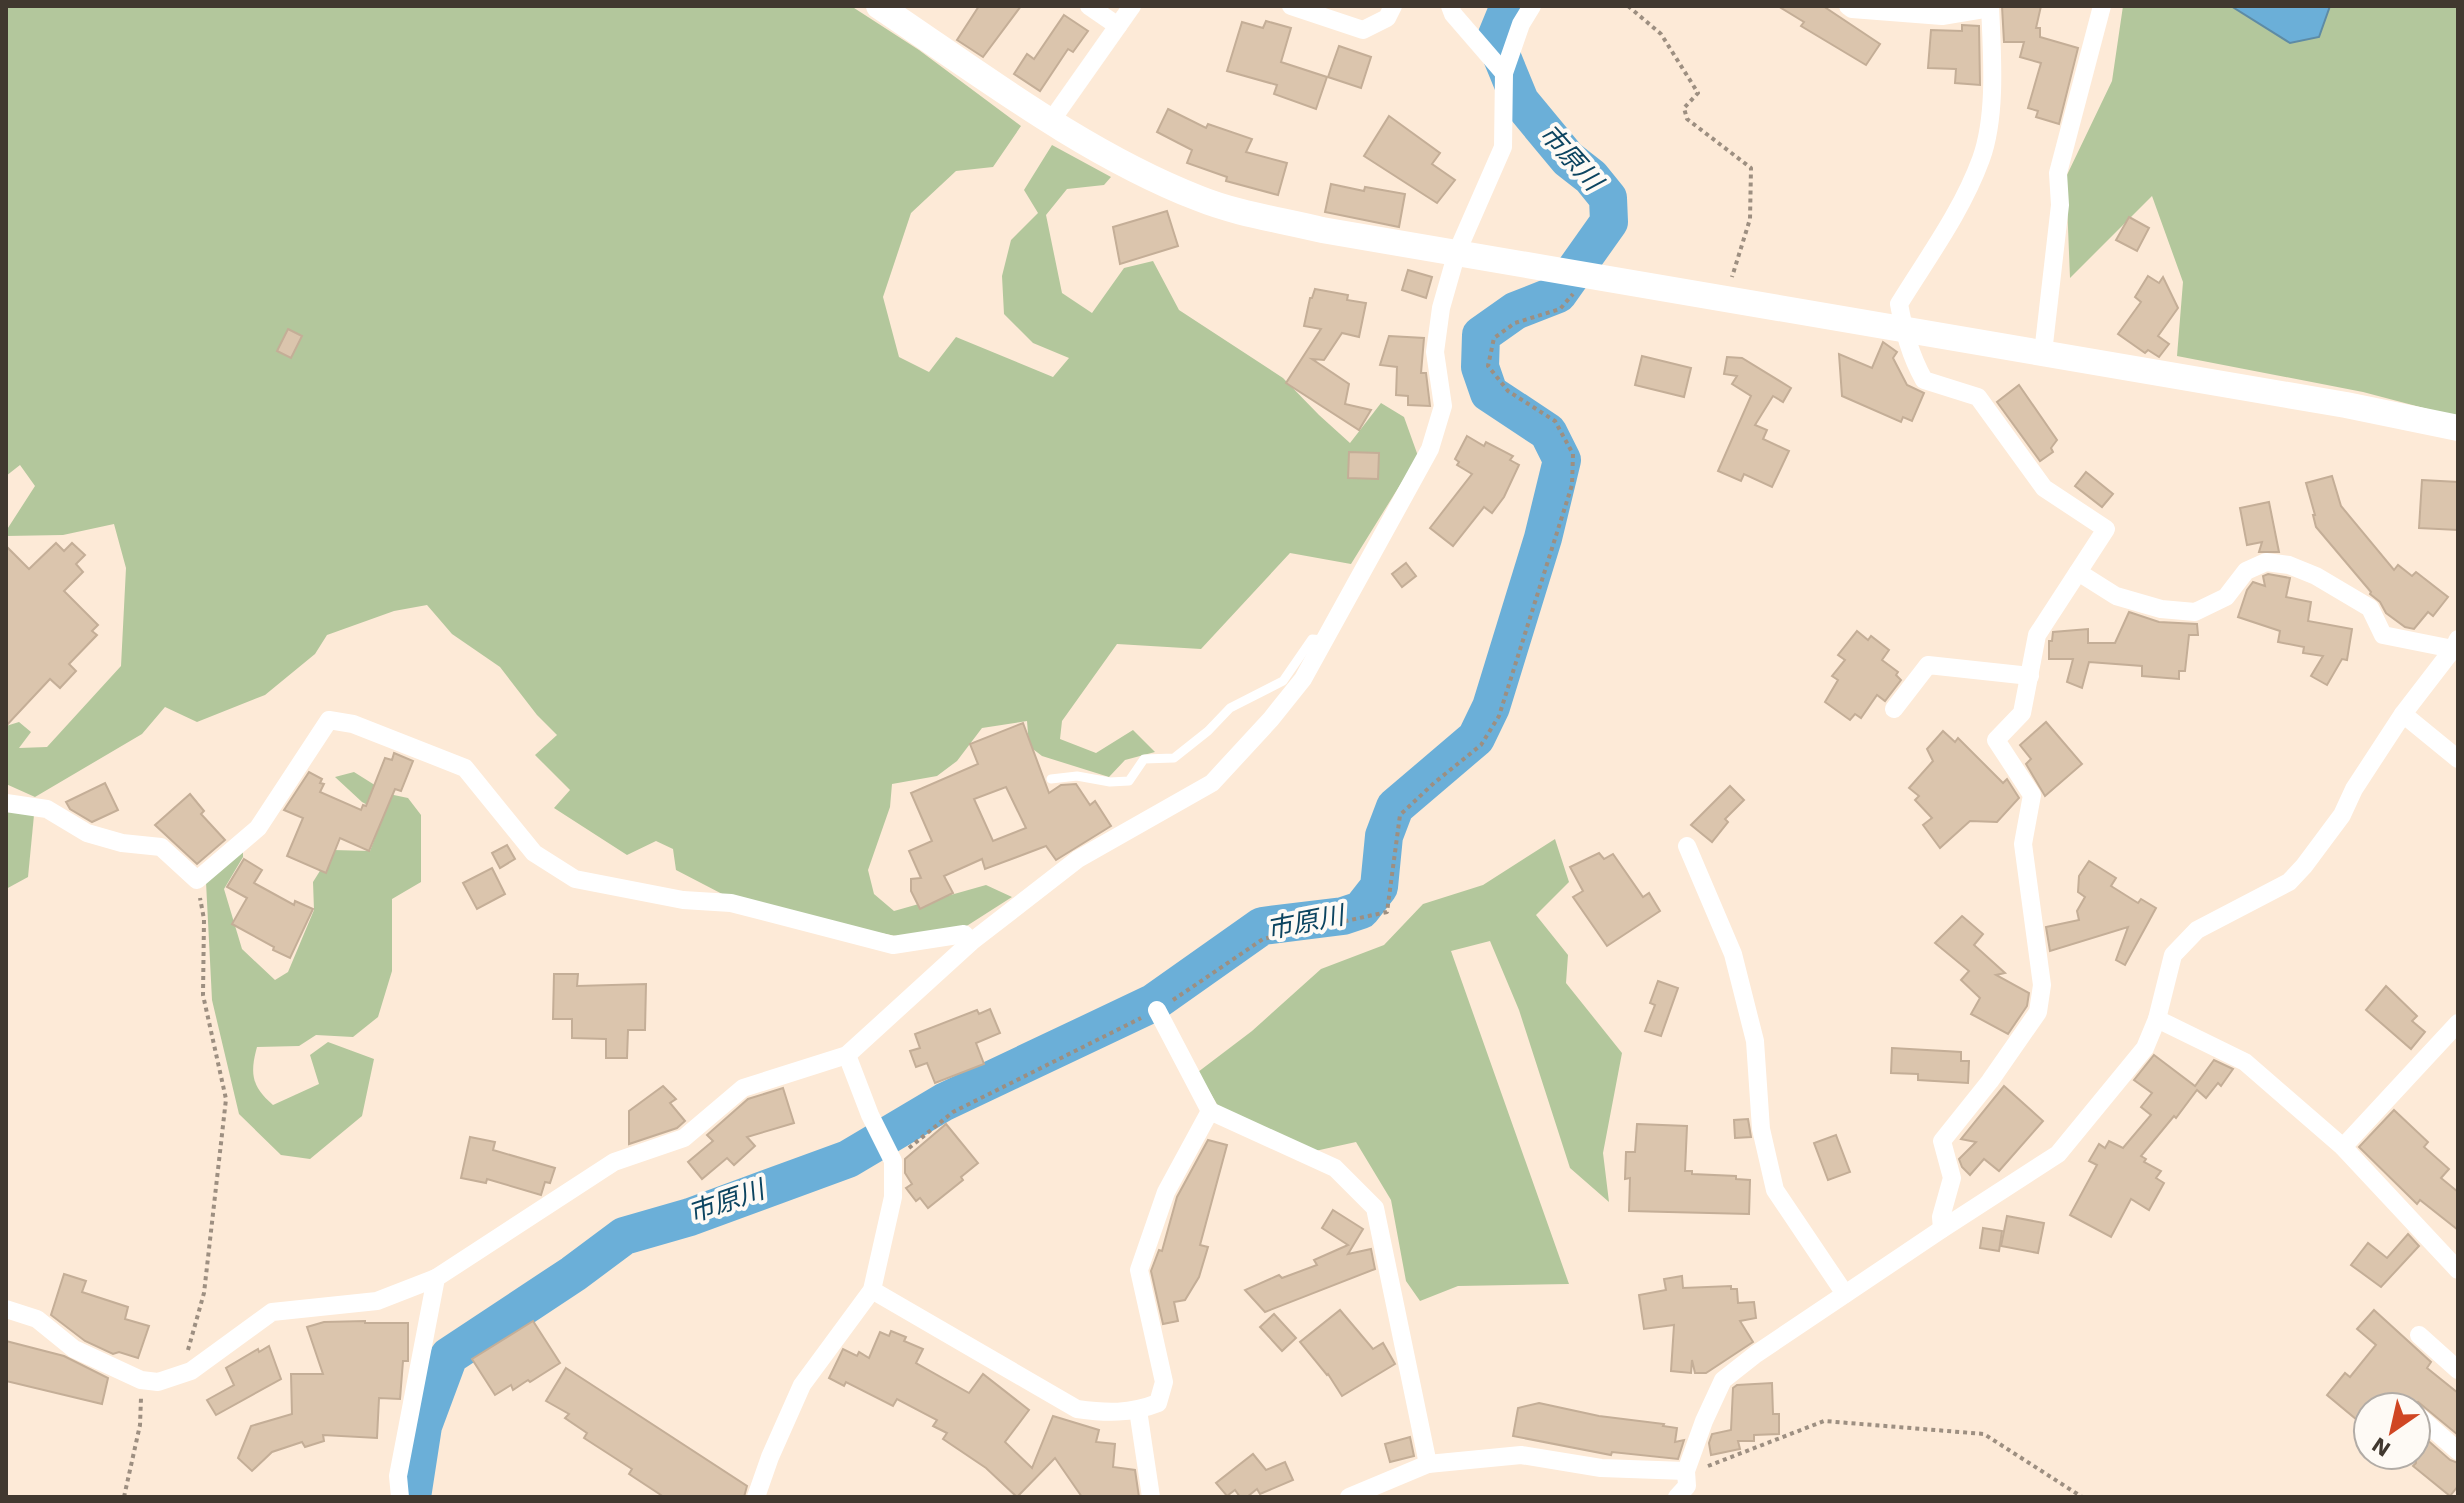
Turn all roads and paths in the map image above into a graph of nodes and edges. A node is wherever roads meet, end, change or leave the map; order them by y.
1 (879, 6) edge
2 (1089, 6) edge
3 (1132, 6) edge
4 (1291, 6) edge
5 (1393, 6) edge
6 (1450, 6) edge
7 (1532, 6) edge
8 (1628, 6) edge
9 (1848, 6) edge
10 (2102, 6) edge
11 (1990, 7) edge
12 (1118, 26) junction
13 (1504, 73) junction
14 (1051, 121) junction
15 (1457, 252) junction
16 (1575, 275) junction
17 (1726, 299) junction
18 (1903, 329) junction
19 (2043, 353) junction
20 (2458, 428) edge
21 (2078, 572) junction
22 (1324, 640) junction
23 (2456, 644) edge
24 (2030, 676) junction
25 (1894, 709) dead end
26 (2403, 714) junction
27 (2458, 759) edge
28 (1051, 779) dead end
29 (6, 803) edge
30 (1687, 846) dead end
31 (197, 880) junction
32 (971, 942) junction
33 (1157, 1010) junction
34 (2157, 1019) junction
35 (2458, 1023) edge
36 (847, 1055) junction
37 (1210, 1111) junction
38 (2343, 1147) junction
39 (893, 1161) junction
40 (1942, 1229) junction
41 (2458, 1270) edge
42 (436, 1278) junction
43 (872, 1290) junction
44 (1845, 1294) junction
45 (6, 1309) edge
46 (2419, 1335) dead end
47 (2458, 1370) edge
48 (191, 1371) junction
49 (141, 1380) junction
50 (1138, 1410) junction
51 (2432, 1428) edge
52 (2458, 1451) edge
53 (1428, 1464) junction
54 (1686, 1471) junction
55 (124, 1497) edge
56 (400, 1497) edge
57 (756, 1497) edge
58 (1151, 1497) edge
59 (1349, 1497) edge
60 (1677, 1497) edge
61 (2082, 1497) edge

1 - 14 street
2 - 12 street
3 - 12 street
4 - 5 street
6 - 13 street
7 - 13 street
8 - 17 path
9 - 11 street
10 - 19 street
11 - 18 street
12 - 14 street
13 - 15 street
14 - 15 street
15 - 16 street
15 - 22 street
16 - 17 street
16 - 33 path
17 - 18 street
18 - 19 street
18 - 21 street
19 - 20 street
21 - 23 street
21 - 24 street
22 - 28 lane
22 - 32 street
23 - 26 street
24 - 25 street
24 - 40 street
26 - 27 street
26 - 34 street
29 - 31 street
30 - 44 street
31 - 32 street
31 - 48 path
32 - 36 street
33 - 37 street
33 - 39 path
34 - 38 street
34 - 40 street
35 - 38 street
36 - 39 street
36 - 42 street
37 - 50 street
37 - 53 street
38 - 41 street
39 - 43 street
40 - 44 street
42 - 48 street
42 - 56 street
43 - 50 street
43 - 57 street
44 - 54 street
45 - 49 street
46 - 47 street
48 - 49 street
49 - 55 path
50 - 58 street
51 - 52 street
53 - 54 street
53 - 59 street
54 - 60 street
54 - 61 path

